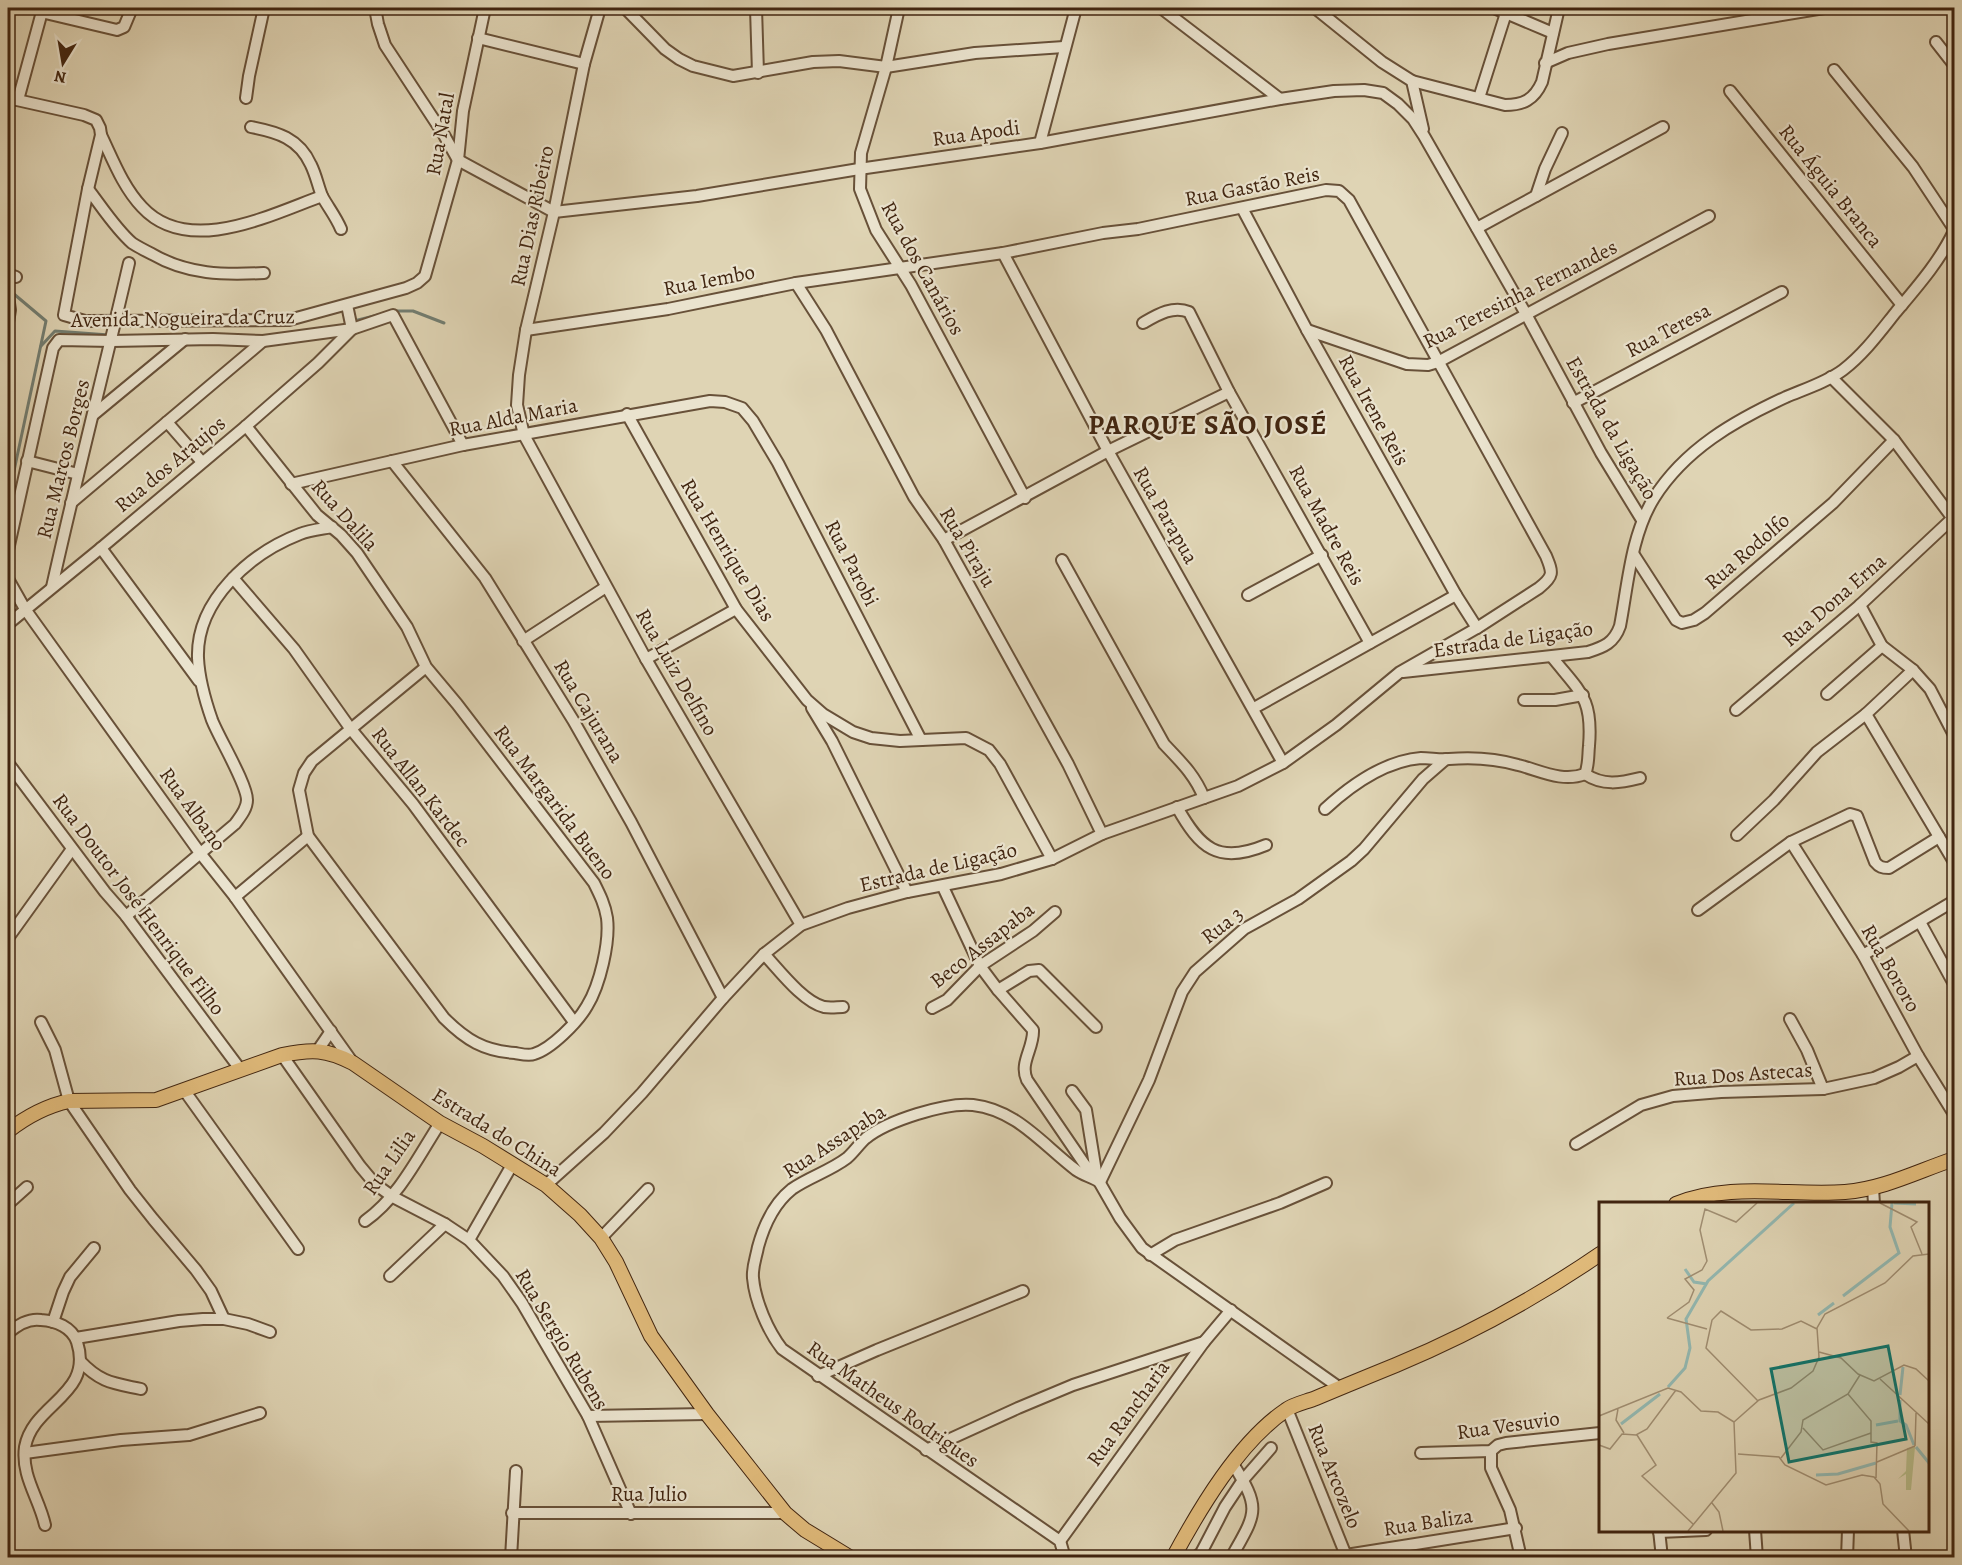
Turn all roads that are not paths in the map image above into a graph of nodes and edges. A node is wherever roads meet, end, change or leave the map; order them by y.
1 (132, 8) edge
2 (264, 8) edge
3 (375, 8) edge
4 (485, 8) edge
5 (600, 8) edge
6 (625, 8) edge
7 (756, 8) edge
8 (899, 8) edge
9 (1076, 8) edge
10 (1161, 8) edge
11 (1315, 8) edge
12 (1494, 8) edge
13 (1559, 8) edge
14 (1824, 8) edge
15 (42, 10) edge
16 (1776, 12) edge
17 (1506, 13) junction
18 (1552, 33) junction
19 (478, 38) junction
20 (1936, 42) dead end
21 (1064, 46) junction
22 (584, 63) junction
23 (1545, 63) junction
24 (1954, 64) edge
25 (886, 67) junction
26 (1834, 70) dead end
27 (758, 73) junction
28 (1412, 81) junction
29 (1730, 91) dead end
30 (246, 98) dead end
31 (1479, 98) junction
32 (13, 99) edge
33 (1280, 99) junction
34 (1398, 104) joint
35 (251, 127) dead end
36 (1663, 127) dead end
37 (1562, 133) dead end
38 (101, 135) junction
39 (1424, 136) junction
40 (1040, 143) junction
41 (458, 160) junction
42 (859, 169) junction
43 (88, 189) junction
44 (322, 196) junction
45 (1536, 196) junction
46 (1242, 208) junction
47 (554, 212) junction
48 (1709, 216) dead end
49 (1477, 228) junction
50 (341, 229) dead end
51 (1954, 230) edge
52 (1003, 253) junction
53 (129, 263) dead end
54 (428, 267) joint
55 (899, 267) junction
56 (264, 273) dead end
57 (796, 283) junction
58 (1782, 292) dead end
59 (8, 296) edge
60 (1902, 305) junction
61 (348, 307) junction
62 (1526, 314) junction
63 (8, 322) edge
64 (116, 322) junction
65 (1143, 323) dead end
66 (352, 326) junction
67 (526, 330) junction
68 (1307, 330) junction
69 (185, 339) junction
70 (112, 340) junction
71 (262, 341) junction
72 (1438, 362) junction
73 (1831, 377) junction
74 (1229, 392) junction
75 (1573, 402) junction
76 (742, 408) joint
77 (627, 414) junction
78 (92, 415) junction
79 (167, 422) junction
80 (246, 426) junction
81 (524, 435) junction
82 (1894, 440) junction
83 (463, 445) junction
84 (1108, 451) junction
85 (27, 461) junction
86 (392, 461) junction
87 (202, 462) junction
88 (78, 474) junction
89 (291, 484) junction
90 (1025, 498) junction
91 (71, 503) junction
92 (1954, 518) edge
93 (1642, 520) junction
94 (332, 527) junction
95 (944, 540) junction
96 (101, 548) junction
97 (8, 550) edge
98 (1322, 555) junction
99 (1634, 555) junction
100 (1546, 556) joint
101 (1062, 560) dead end
102 (233, 578) junction
103 (8, 579) edge
104 (52, 587) junction
105 (606, 587) junction
106 (1248, 595) dead end
107 (1456, 595) junction
108 (1860, 605) junction
109 (25, 609) junction
110 (736, 609) junction
111 (8, 624) edge
112 (1477, 628) junction
113 (523, 641) junction
114 (1370, 643) junction
115 (1882, 646) junction
116 (1552, 657) junction
117 (646, 659) junction
118 (426, 667) junction
119 (1913, 670) junction
120 (1400, 672) junction
121 (200, 683) junction
122 (1827, 694) dead end
123 (1583, 695) junction
124 (807, 700) junction
125 (1524, 700) dead end
126 (1254, 708) junction
127 (1736, 710) dead end
128 (1866, 714) junction
129 (350, 728) junction
130 (1954, 735) edge
131 (921, 740) junction
132 (1446, 759) junction
133 (1283, 762) junction
134 (10, 766) edge
135 (1586, 769) junction
136 (1640, 778) dead end
137 (8, 786) edge
138 (1204, 798) junction
139 (1177, 807) junction
140 (1325, 809) dead end
141 (1102, 834) junction
142 (1737, 835) dead end
143 (308, 836) junction
144 (1939, 837) junction
145 (1791, 842) junction
146 (1266, 845) dead end
147 (72, 849) junction
148 (200, 853) junction
149 (1052, 859) junction
150 (1954, 862) edge
151 (943, 886) junction
152 (907, 892) junction
153 (235, 897) junction
154 (1954, 901) edge
155 (1698, 910) dead end
156 (1055, 912) dead end
157 (126, 915) junction
158 (1920, 922) junction
159 (801, 925) junction
160 (8, 938) edge
161 (764, 954) junction
162 (1863, 955) junction
163 (980, 966) junction
164 (1954, 984) edge
165 (998, 990) junction
166 (723, 998) junction
167 (843, 1007) dead end
168 (932, 1008) dead end
169 (1791, 1019) dead end
170 (40, 1022) dead end
171 (574, 1022) junction
172 (1096, 1027) dead end
173 (331, 1031) junction
174 (318, 1050) junction
175 (282, 1055) junction
176 (1918, 1056) junction
177 (353, 1063) junction
178 (240, 1069) junction
179 (1823, 1089) junction
180 (184, 1090) junction
181 (1072, 1091) dead end
182 (69, 1101) junction
183 (1954, 1114) edge
184 (440, 1123) junction
185 (8, 1131) edge
186 (1576, 1144) dead end
187 (1954, 1159) edge
188 (512, 1164) junction
189 (1098, 1180) junction
190 (1326, 1183) dead end
191 (546, 1185) junction
192 (27, 1187) dead end
193 (1873, 1188) junction
194 (648, 1189) dead end
195 (393, 1197) junction
196 (1679, 1202) edge
197 (1874, 1202) edge
198 (8, 1204) edge
199 (365, 1221) dead end
200 (445, 1224) junction
201 (601, 1239) junction
202 (469, 1240) junction
203 (758, 1247) joint
204 (94, 1248) dead end
205 (298, 1249) dead end
206 (1599, 1255) edge
207 (1150, 1256) junction
208 (390, 1276) dead end
209 (1023, 1291) dead end
210 (1231, 1310) junction
211 (225, 1319) junction
212 (53, 1322) junction
213 (270, 1332) dead end
214 (8, 1333) edge
215 (76, 1338) junction
216 (1204, 1342) junction
217 (80, 1361) junction
218 (818, 1376) junction
219 (1333, 1387) junction
220 (141, 1389) dead end
221 (1287, 1408) junction
222 (260, 1413) dead end
223 (707, 1414) junction
224 (588, 1416) junction
225 (1599, 1433) edge
226 (1271, 1448) dead end
227 (926, 1450) junction
228 (1491, 1451) junction
229 (25, 1453) junction
230 (1421, 1453) dead end
231 (1233, 1464) junction
232 (516, 1471) dead end
233 (1243, 1480) junction
234 (512, 1512) junction
235 (785, 1513) junction
236 (631, 1514) junction
237 (45, 1526) dead end
238 (1516, 1528) junction
239 (1659, 1532) edge
240 (1755, 1532) edge
241 (1848, 1532) edge
242 (1903, 1532) edge
243 (1060, 1542) junction
244 (1346, 1556) edge
245 (511, 1557) edge
246 (851, 1557) edge
247 (1065, 1557) edge
248 (1173, 1557) edge
249 (1195, 1557) edge
250 (1231, 1557) edge
251 (1521, 1557) edge
252 (1662, 1557) edge
253 (1757, 1557) edge
254 (1846, 1557) edge
255 (1906, 1557) edge

1 - 15 street
2 - 30 street
3 - 41 street
4 - 19 street, Rua Natal
5 - 22 street, Rua Dias Ribeiro
6 - 27 street
7 - 27 street
8 - 25 street, Rua dos Canários
9 - 21 street
10 - 33 street
11 - 28 street
12 - 17 street
13 - 18 street
14 - 16 street
15 - 32 street
16 - 23 street
17 - 18 street
17 - 31 street
18 - 23 street
19 - 22 street
19 - 41 street, Rua Natal
20 - 24 street
21 - 25 street
21 - 40 street
22 - 47 street, Rua Dias Ribeiro
23 - 31 street
25 - 27 street
25 - 42 street, Rua dos Canários
26 - 51 street
28 - 31 street
28 - 39 street
29 - 60 street, Rua Águia Branca
32 - 38 street
33 - 34 street, Rua Apodi
33 - 40 street, Rua Apodi
34 - 39 street, Estrada da Ligação
35 - 44 street
36 - 45 street
37 - 45 street
38 - 43 street
38 - 44 street
39 - 49 street, Estrada da Ligação
40 - 42 street, Rua Apodi
41 - 47 street
41 - 54 street, Rua Natal
42 - 47 street, Rua Apodi
42 - 55 street, Rua dos Canários
43 - 56 street
43 - 64 street, Avenida Nogueira da Cruz
44 - 50 street
45 - 49 street
46 - 52 street, Rua Gastão Reis
46 - 68 street, Rua Irene Reis
46 - 72 street, Rua Gastão Reis
47 - 67 street, Rua Dias Ribeiro
48 - 62 street, Rua Teresinha Fernandes
49 - 62 street, Estrada da Ligação
51 - 60 street, Estrada da Ligação
52 - 55 street, Rua Gastão Reis
52 - 84 street, Rua Parapua
53 - 64 street, Rua Marcos Borges
54 - 61 street, Avenida Nogueira da Cruz
55 - 57 street, Rua Iembo
55 - 90 street, Rua dos Canários
57 - 67 street, Rua Iembo
57 - 95 street, Rua Piraju
58 - 75 street, Rua Teresa
59 - 63 street
60 - 73 street, Estrada da Ligação
61 - 64 street, Avenida Nogueira da Cruz
61 - 66 street
62 - 72 street, Rua Teresinha Fernandes
62 - 75 street, Estrada da Ligação
64 - 70 street, Rua Marcos Borges
65 - 74 street, Rua Madre Reis
66 - 71 street, Avenida Nogueira da Cruz
66 - 80 street, Rua dos Araujos
66 - 83 street, Avenida Nogueira da Cruz
67 - 81 street, Rua Dias Ribeiro
68 - 72 street, Rua Teresinha Fernandes
68 - 107 street, Rua Irene Reis
69 - 70 street, Avenida Nogueira da Cruz
69 - 71 street, Avenida Nogueira da Cruz
69 - 78 street
70 - 78 street, Rua Marcos Borges
70 - 85 street, Avenida Nogueira da Cruz
71 - 79 street
72 - 100 street, Rua Gastão Reis
73 - 82 street
73 - 93 street, Estrada da Ligação
74 - 84 street
74 - 98 street, Rua Madre Reis
75 - 93 street, Estrada da Ligação
76 - 77 street, Rua Alda Maria
76 - 131 street, Rua Parobi
77 - 81 street, Rua Alda Maria
77 - 110 street, Rua Henrique Dias
78 - 88 street, Rua Marcos Borges
79 - 87 street
79 - 91 street
80 - 87 street, Rua dos Araujos
80 - 89 street, Rua Dalila
81 - 83 street, Rua Alda Maria
81 - 105 street, Rua Luiz Delfino
82 - 92 street
82 - 99 street, Rua Rodolfo
83 - 86 street, Rua Alda Maria
84 - 90 street
84 - 126 street, Rua Parapua
85 - 88 street
85 - 97 street
86 - 89 street, Rua Alda Maria
86 - 113 street, Rua Cajurana
87 - 96 street, Rua dos Araujos
88 - 91 street, Rua Marcos Borges
89 - 94 street, Rua Dalila
90 - 95 street
91 - 104 street, Rua Marcos Borges
92 - 108 street, Rua Dona Erna
93 - 99 street, Estrada de Ligação
94 - 102 street
94 - 118 street, Rua Dalila
95 - 141 street, Rua Piraju
96 - 104 street, Rua dos Araujos
96 - 121 street
98 - 106 street
98 - 114 street, Rua Madre Reis
99 - 116 street, Estrada de Ligação
100 - 112 street, Estrada de Ligação
101 - 138 street
102 - 121 street
102 - 129 street, Rua Allan Kardec
103 - 109 street, Rua Albano
104 - 109 street, Rua dos Araujos
105 - 113 street
105 - 117 street, Rua Luiz Delfino
107 - 112 street, Rua Irene Reis
107 - 114 street
108 - 115 street
108 - 127 street, Rua Dona Erna
109 - 111 street, Rua dos Araujos
109 - 148 street, Rua Albano
110 - 117 street
110 - 124 street, Rua Henrique Dias
112 - 120 street, Estrada de Ligação
113 - 166 street, Rua Cajurana
114 - 126 street
115 - 119 street
115 - 122 street
116 - 120 street, Estrada de Ligação
116 - 123 street
117 - 159 street, Rua Luiz Delfino
118 - 129 street
118 - 171 street, Rua Margarida Bueno
119 - 128 street
119 - 130 street
120 - 133 street, Estrada de Ligação
121 - 148 street
123 - 125 street
123 - 135 street
124 - 131 street, Rua Henrique Dias
124 - 152 street
126 - 133 street, Rua Parapua
128 - 142 street
128 - 144 street
129 - 143 street
129 - 171 street, Rua Allan Kardec
131 - 149 street, Rua Henrique Dias
132 - 135 street
132 - 140 street
132 - 189 street, Rua 3
133 - 138 street, Estrada de Ligação
134 - 137 street
134 - 147 street, Rua Doutor José Henrique Filho
135 - 136 street
138 - 139 street, Estrada de Ligação
139 - 141 street, Estrada de Ligação
139 - 146 street
141 - 149 street, Estrada de Ligação
143 - 153 street
143 - 171 street, Rua Margarida Bueno
144 - 145 street
144 - 150 street
145 - 155 street
145 - 162 street, Rua Bororo
147 - 157 street, Rua Doutor José Henrique Filho
147 - 160 street
148 - 153 street, Rua Albano
148 - 157 street
149 - 151 street, Estrada de Ligação
151 - 152 street, Estrada de Ligação
151 - 163 street
152 - 159 street, Estrada de Ligação
153 - 173 street, Rua Albano
154 - 158 street
156 - 163 street, Beco Assapaba
157 - 178 street, Rua Doutor José Henrique Filho
158 - 162 street
158 - 164 street
159 - 161 street, Estrada de Ligação
161 - 166 street, Estrada de Ligação
161 - 167 street
162 - 176 street, Rua Bororo
163 - 165 street
163 - 168 street, Beco Assapaba
165 - 172 street
165 - 189 street
166 - 191 street, Estrada de Ligação
169 - 179 street
170 - 182 street
173 - 174 street
173 - 177 street, Rua Albano
174 - 175 main road, Estrada do China
174 - 177 main road, Estrada do China
175 - 178 main road, Estrada do China
175 - 195 street, Rua Sergio Rubens
176 - 179 street, Rua Dos Astecas
176 - 183 street, Rua Bororo
177 - 184 main road, Estrada do China
178 - 180 main road, Estrada do China
179 - 186 street, Rua Dos Astecas
180 - 182 main road, Estrada do China
180 - 205 street
181 - 189 street
182 - 185 main road, Estrada do China
182 - 211 street
184 - 188 main road, Estrada do China
184 - 195 street, Rua Lilia
187 - 193 main road
188 - 191 main road, Estrada do China
188 - 202 street
189 - 203 street, Rua Assapaba
189 - 207 street, Rua Assapaba
190 - 207 street
191 - 201 main road, Estrada do China
192 - 198 street
193 - 196 main road
193 - 197 street
194 - 201 street
195 - 199 street, Rua Lilia
195 - 200 street, Rua Sergio Rubens
200 - 202 street, Rua Sergio Rubens
200 - 208 street
201 - 223 main road, Estrada do China
202 - 224 street, Rua Sergio Rubens
203 - 218 street, Rua Matheus Rodrigues
204 - 212 street
206 - 219 main road
207 - 210 street, Rua Assapaba
209 - 218 street
210 - 216 street, Rua Rancharia
210 - 219 street, Rua Assapaba
211 - 213 street
211 - 215 street
212 - 214 street
212 - 215 street
215 - 217 street
216 - 227 street
216 - 243 street, Rua Rancharia
217 - 220 street
217 - 229 street
218 - 227 street, Rua Matheus Rodrigues
219 - 221 main road
221 - 231 main road
221 - 244 street, Rua Arcozelo
222 - 229 street
223 - 224 street
223 - 235 main road, Estrada do China
224 - 236 street, Rua Sergio Rubens
225 - 228 street, Rua Vesuvio
226 - 233 street
227 - 243 street, Rua Matheus Rodrigues
228 - 230 street, Rua Vesuvio
228 - 238 street
229 - 237 street
231 - 233 street
231 - 248 main road
232 - 234 street
233 - 249 street
233 - 250 street
234 - 236 street, Rua Julio
234 - 245 street
235 - 236 street, Rua Julio
235 - 246 main road, Estrada do China
238 - 244 street, Rua Baliza
238 - 251 street
239 - 252 street
240 - 253 street
241 - 254 street
242 - 255 street
243 - 247 street

